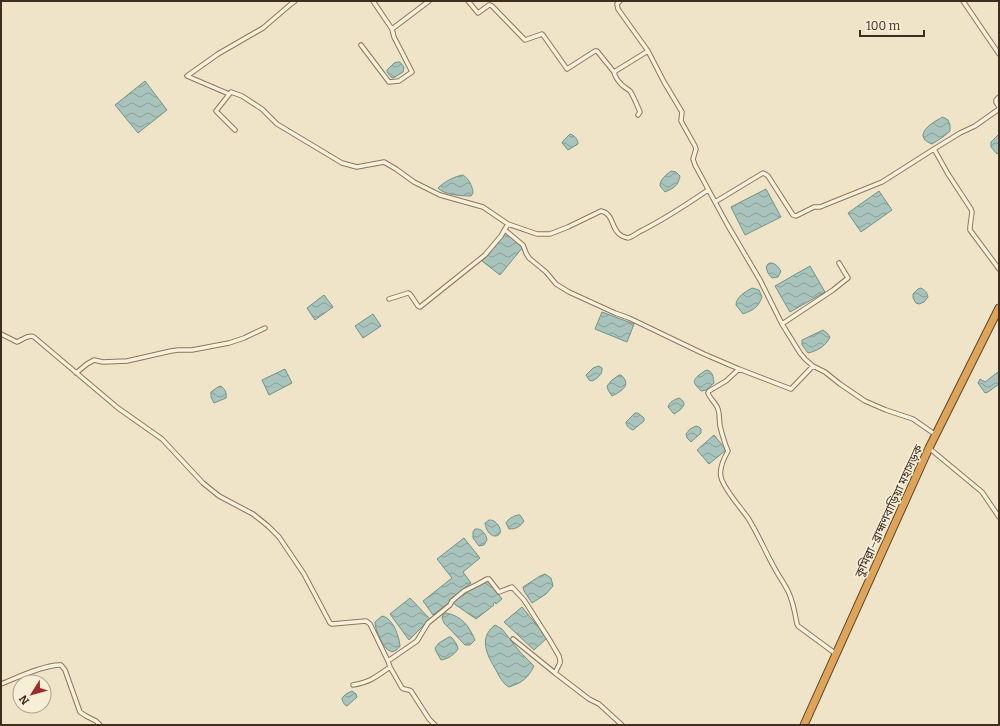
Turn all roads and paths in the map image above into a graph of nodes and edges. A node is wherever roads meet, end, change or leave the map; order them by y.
1 (295, 1) edge
2 (373, 1) edge
3 (429, 1) edge
4 (468, 1) edge
5 (620, 1) edge
6 (963, 1) edge
7 (392, 29) junction
8 (361, 45) dead end
9 (648, 51) junction
10 (999, 54) edge
11 (614, 72) junction
12 (229, 94) junction
13 (999, 97) edge
14 (999, 108) edge
15 (638, 115) dead end
16 (235, 130) dead end
17 (934, 149) junction
18 (708, 190) junction
19 (716, 202) junction
20 (508, 224) junction
21 (505, 230) junction
22 (839, 263) dead end
23 (999, 269) edge
24 (389, 299) dead end
25 (999, 308) edge
26 (782, 324) junction
27 (265, 328) dead end
28 (1, 334) edge
29 (813, 366) junction
30 (739, 369) junction
31 (76, 373) junction
32 (936, 435) junction
33 (929, 448) junction
34 (999, 517) edge
35 (513, 639) dead end
36 (836, 654) junction
37 (388, 661) junction
38 (390, 667) junction
39 (555, 673) junction
40 (1, 684) edge
41 (353, 684) dead end
42 (100, 725) edge
43 (435, 725) edge
44 (622, 725) edge
45 (804, 725) edge

1 - 12 street
2 - 7 street
3 - 7 street
4 - 11 street
5 - 9 street
6 - 10 street
7 - 8 street
9 - 11 street
9 - 18 street
11 - 15 street
12 - 16 street
12 - 20 street
13 - 14 street
14 - 17 street
17 - 19 street
17 - 23 street
18 - 19 street
18 - 20 street
19 - 26 street
20 - 21 street
21 - 24 street
21 - 30 street
22 - 26 street
25 - 32 highway, কুমিল্লা–ব্রাহ্মণবাড়িয়া মহাসড়ক
26 - 29 street
27 - 31 street
28 - 31 street
29 - 30 street
29 - 32 street
30 - 36 street
31 - 37 street
32 - 33 highway, কুমিল্লা–ব্রাহ্মণবাড়িয়া মহাসড়ক
33 - 34 street
33 - 36 highway, কুমিল্লা–ব্রাহ্মণবাড়িয়া মহাসড়ক
35 - 39 street
36 - 45 highway, কুমিল্লা–ব্রাহ্মণবাড়িয়া মহাসড়ক
37 - 38 street
37 - 39 street
38 - 41 street
38 - 43 street
39 - 44 street
40 - 42 street

